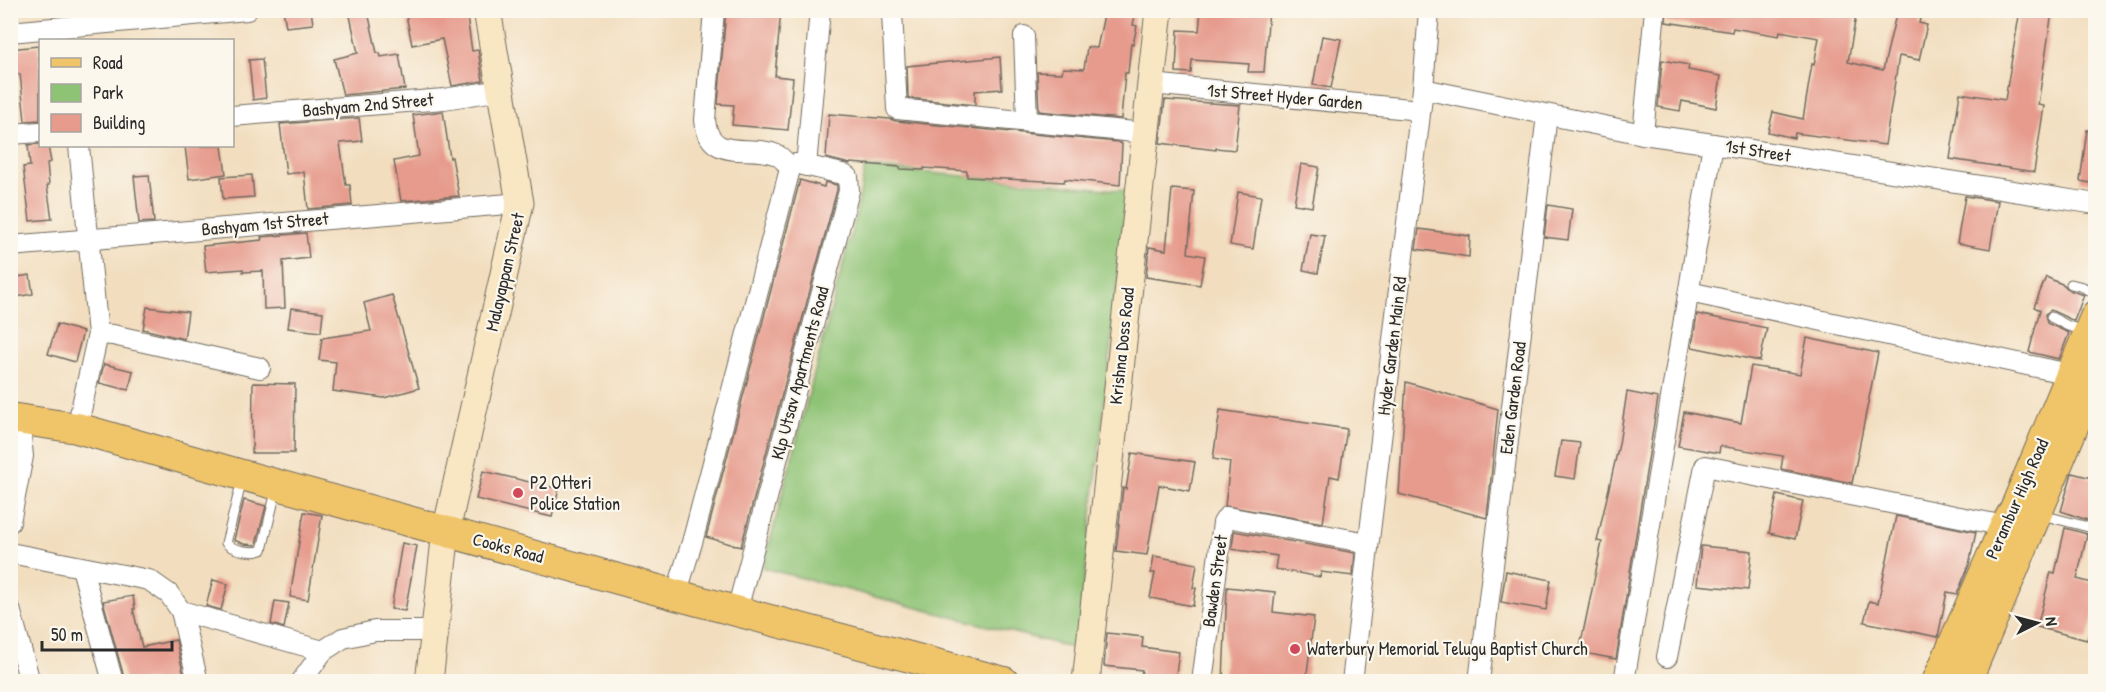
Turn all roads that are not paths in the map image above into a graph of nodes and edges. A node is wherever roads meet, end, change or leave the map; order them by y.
1 (247, 10) edge
2 (487, 10) edge
3 (714, 10) edge
4 (820, 10) edge
5 (1159, 10) edge
6 (1429, 10) edge
7 (1655, 10) edge
8 (892, 12) dead end
9 (10, 32) edge
10 (67, 34) edge
11 (1024, 36) dead end
12 (1151, 84) junction
13 (1423, 89) junction
14 (502, 90) junction
15 (1420, 110) junction
16 (1546, 115) junction
17 (234, 116) edge
18 (1027, 121) junction
19 (39, 132) edge
20 (1144, 133) junction
21 (10, 134) edge
22 (1643, 134) junction
23 (1713, 144) junction
24 (79, 147) edge
25 (798, 167) junction
26 (520, 203) junction
27 (2096, 204) edge
28 (89, 238) junction
29 (10, 246) edge
30 (2071, 284) dead end
31 (1689, 292) junction
32 (2096, 295) edge
33 (2051, 317) dead end
34 (2092, 323) edge
35 (98, 334) junction
36 (260, 368) dead end
37 (2086, 388) edge
38 (15, 419) edge
39 (77, 428) junction
40 (243, 476) junction
41 (278, 485) junction
42 (2032, 506) junction
43 (10, 522) edge
44 (2005, 526) junction
45 (2096, 529) edge
46 (446, 531) junction
47 (1368, 543) junction
48 (10, 553) edge
49 (82, 568) junction
50 (676, 595) junction
51 (10, 609) edge
52 (737, 610) junction
53 (181, 611) junction
54 (435, 631) junction
55 (323, 651) junction
56 (1667, 657) dead end
57 (30, 681) edge
58 (113, 681) edge
59 (198, 681) edge
60 (301, 681) edge
61 (429, 681) edge
62 (1004, 681) edge
63 (1086, 681) edge
64 (1202, 681) edge
65 (1352, 681) edge
66 (1479, 681) edge
67 (1624, 681) edge
68 (1937, 681) edge
69 (1966, 681) edge

1 - 10 street
2 - 14 street, Malayappan Street
3 - 25 street, Klp Utsav Apartments Road
4 - 25 street
5 - 12 street, Krishna Doss Road
6 - 13 street, Hyder Garden Main Rd
7 - 22 street
8 - 18 street
9 - 10 street
11 - 18 street
12 - 15 street, 1st Street Hyder Garden
12 - 20 street, Krishna Doss Road
13 - 15 street, Hyder Garden Main Rd
13 - 16 street, 1st Street
14 - 17 street, Bashyam 2nd Street
14 - 26 street, Malayappan Street
15 - 47 street, Hyder Garden Main Rd
16 - 22 street, 1st Street
16 - 66 street, Eden Garden Road
18 - 20 street
19 - 21 street
20 - 63 street, Krishna Doss Road
22 - 23 street, 1st Street
23 - 27 street, 1st Street
23 - 31 street
24 - 28 street
25 - 50 street
25 - 52 street, Klp Utsav Apartments Road
26 - 28 street, Bashyam 1st Street
26 - 46 street, Malayappan Street
28 - 29 street, Bashyam 1st Street
28 - 35 street
30 - 32 lane
31 - 37 street
31 - 67 street
33 - 34 lane
34 - 37 main road, Perambur High Road
35 - 36 street
35 - 39 street
37 - 42 main road, Perambur High Road
38 - 39 main road, Cooks Road
38 - 43 street
39 - 40 main road, Cooks Road
40 - 41 main road, Cooks Road
40 - 41 lane
41 - 46 main road, Cooks Road
42 - 44 main road, Perambur High Road
42 - 45 lane
42 - 69 main road, Perambur High Road
44 - 56 street
44 - 68 main road, Perambur High Road
46 - 50 main road, Cooks Road
46 - 54 street, Malayappan Street
47 - 64 street, Bawden Street
47 - 65 street, Hyder Garden Main Rd
48 - 49 street
49 - 53 street
49 - 58 street
50 - 52 main road, Cooks Road
51 - 57 street
52 - 62 main road, Cooks Road
53 - 55 street
53 - 59 street
54 - 55 street
54 - 61 street, Malayappan Street
55 - 60 street

